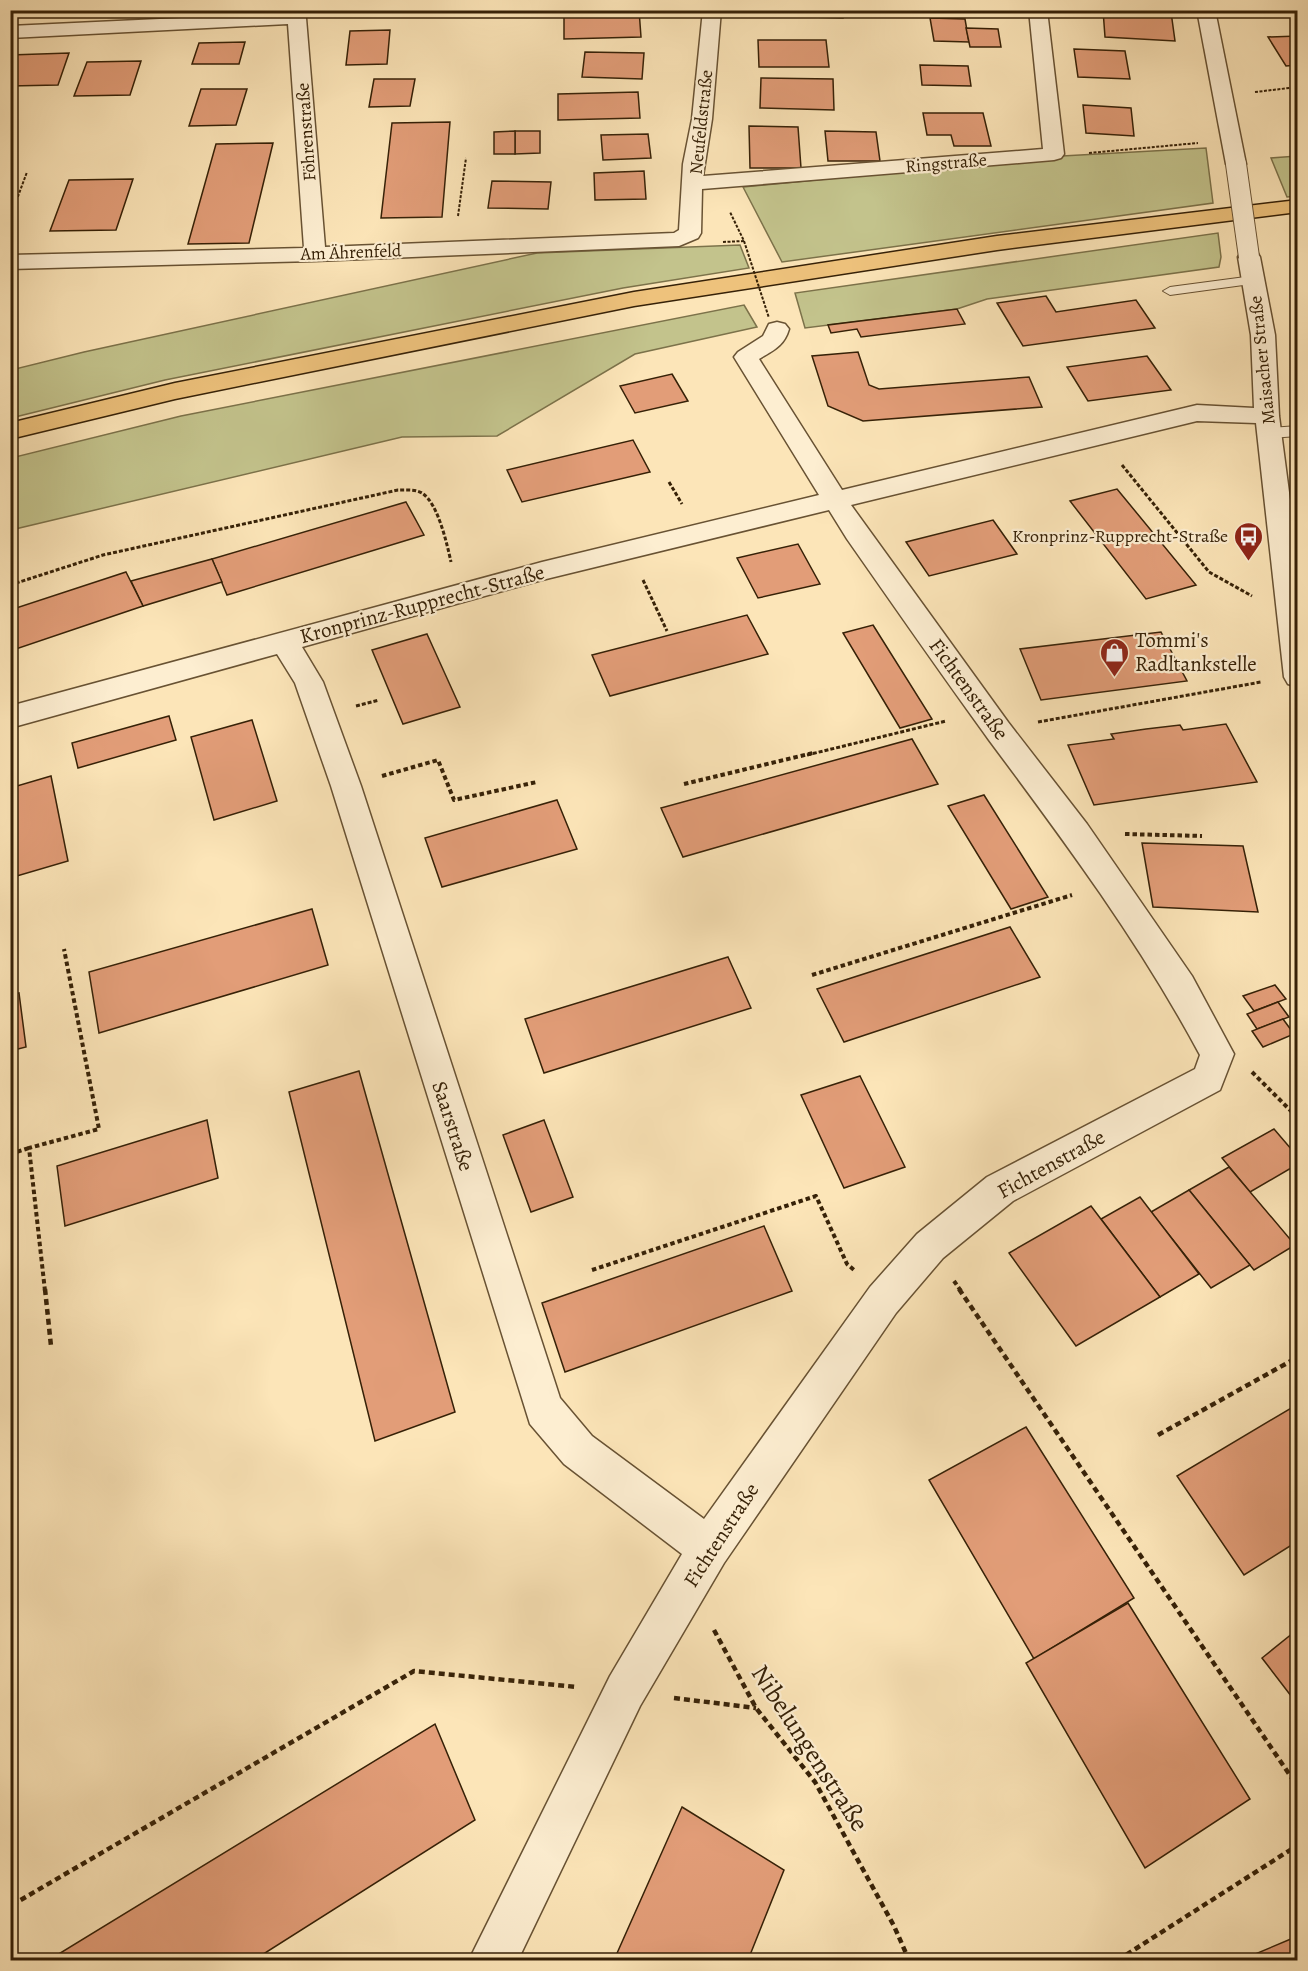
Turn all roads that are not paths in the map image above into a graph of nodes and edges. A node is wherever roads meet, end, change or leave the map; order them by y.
1 (712, 10) edge
2 (1038, 10) edge
3 (1206, 10) edge
4 (298, 14) edge
5 (10, 32) edge
6 (694, 183) junction
7 (1298, 206) edge
8 (690, 233) joint
9 (315, 254) junction
10 (10, 262) edge
11 (1251, 268) junction
12 (1170, 291) dead end
13 (773, 324) road end
14 (1268, 424) junction
15 (10, 431) edge
16 (1298, 431) edge
17 (835, 500) junction
18 (1294, 627) edge
19 (284, 641) junction
20 (1297, 676) edge
21 (10, 717) edge
22 (709, 1548) junction
23 (493, 1960) edge

1 - 6 street, Neufeldstraße
2 - 6 street, Ringstraße
3 - 11 street, Maisacher Straße, bridge
4 - 5 street
4 - 9 street, Föhrenstraße
6 - 8 street, Neufeldstraße
7 - 15 highway
8 - 9 street, Am Ährenfeld
9 - 10 street, Am Ährenfeld
11 - 12 lane
11 - 14 street, Maisacher Straße
13 - 17 street
14 - 16 lane
14 - 17 street, Kronprinz-Rupprecht-Straße
14 - 18 street, Maisacher Straße
17 - 19 street, Kronprinz-Rupprecht-Straße
17 - 22 street, Fichtenstraße
18 - 20 street, Maisacher Straße
19 - 21 street, Kronprinz-Rupprecht-Straße
19 - 22 street, Saarstraße
22 - 23 street, Fichtenstraße

